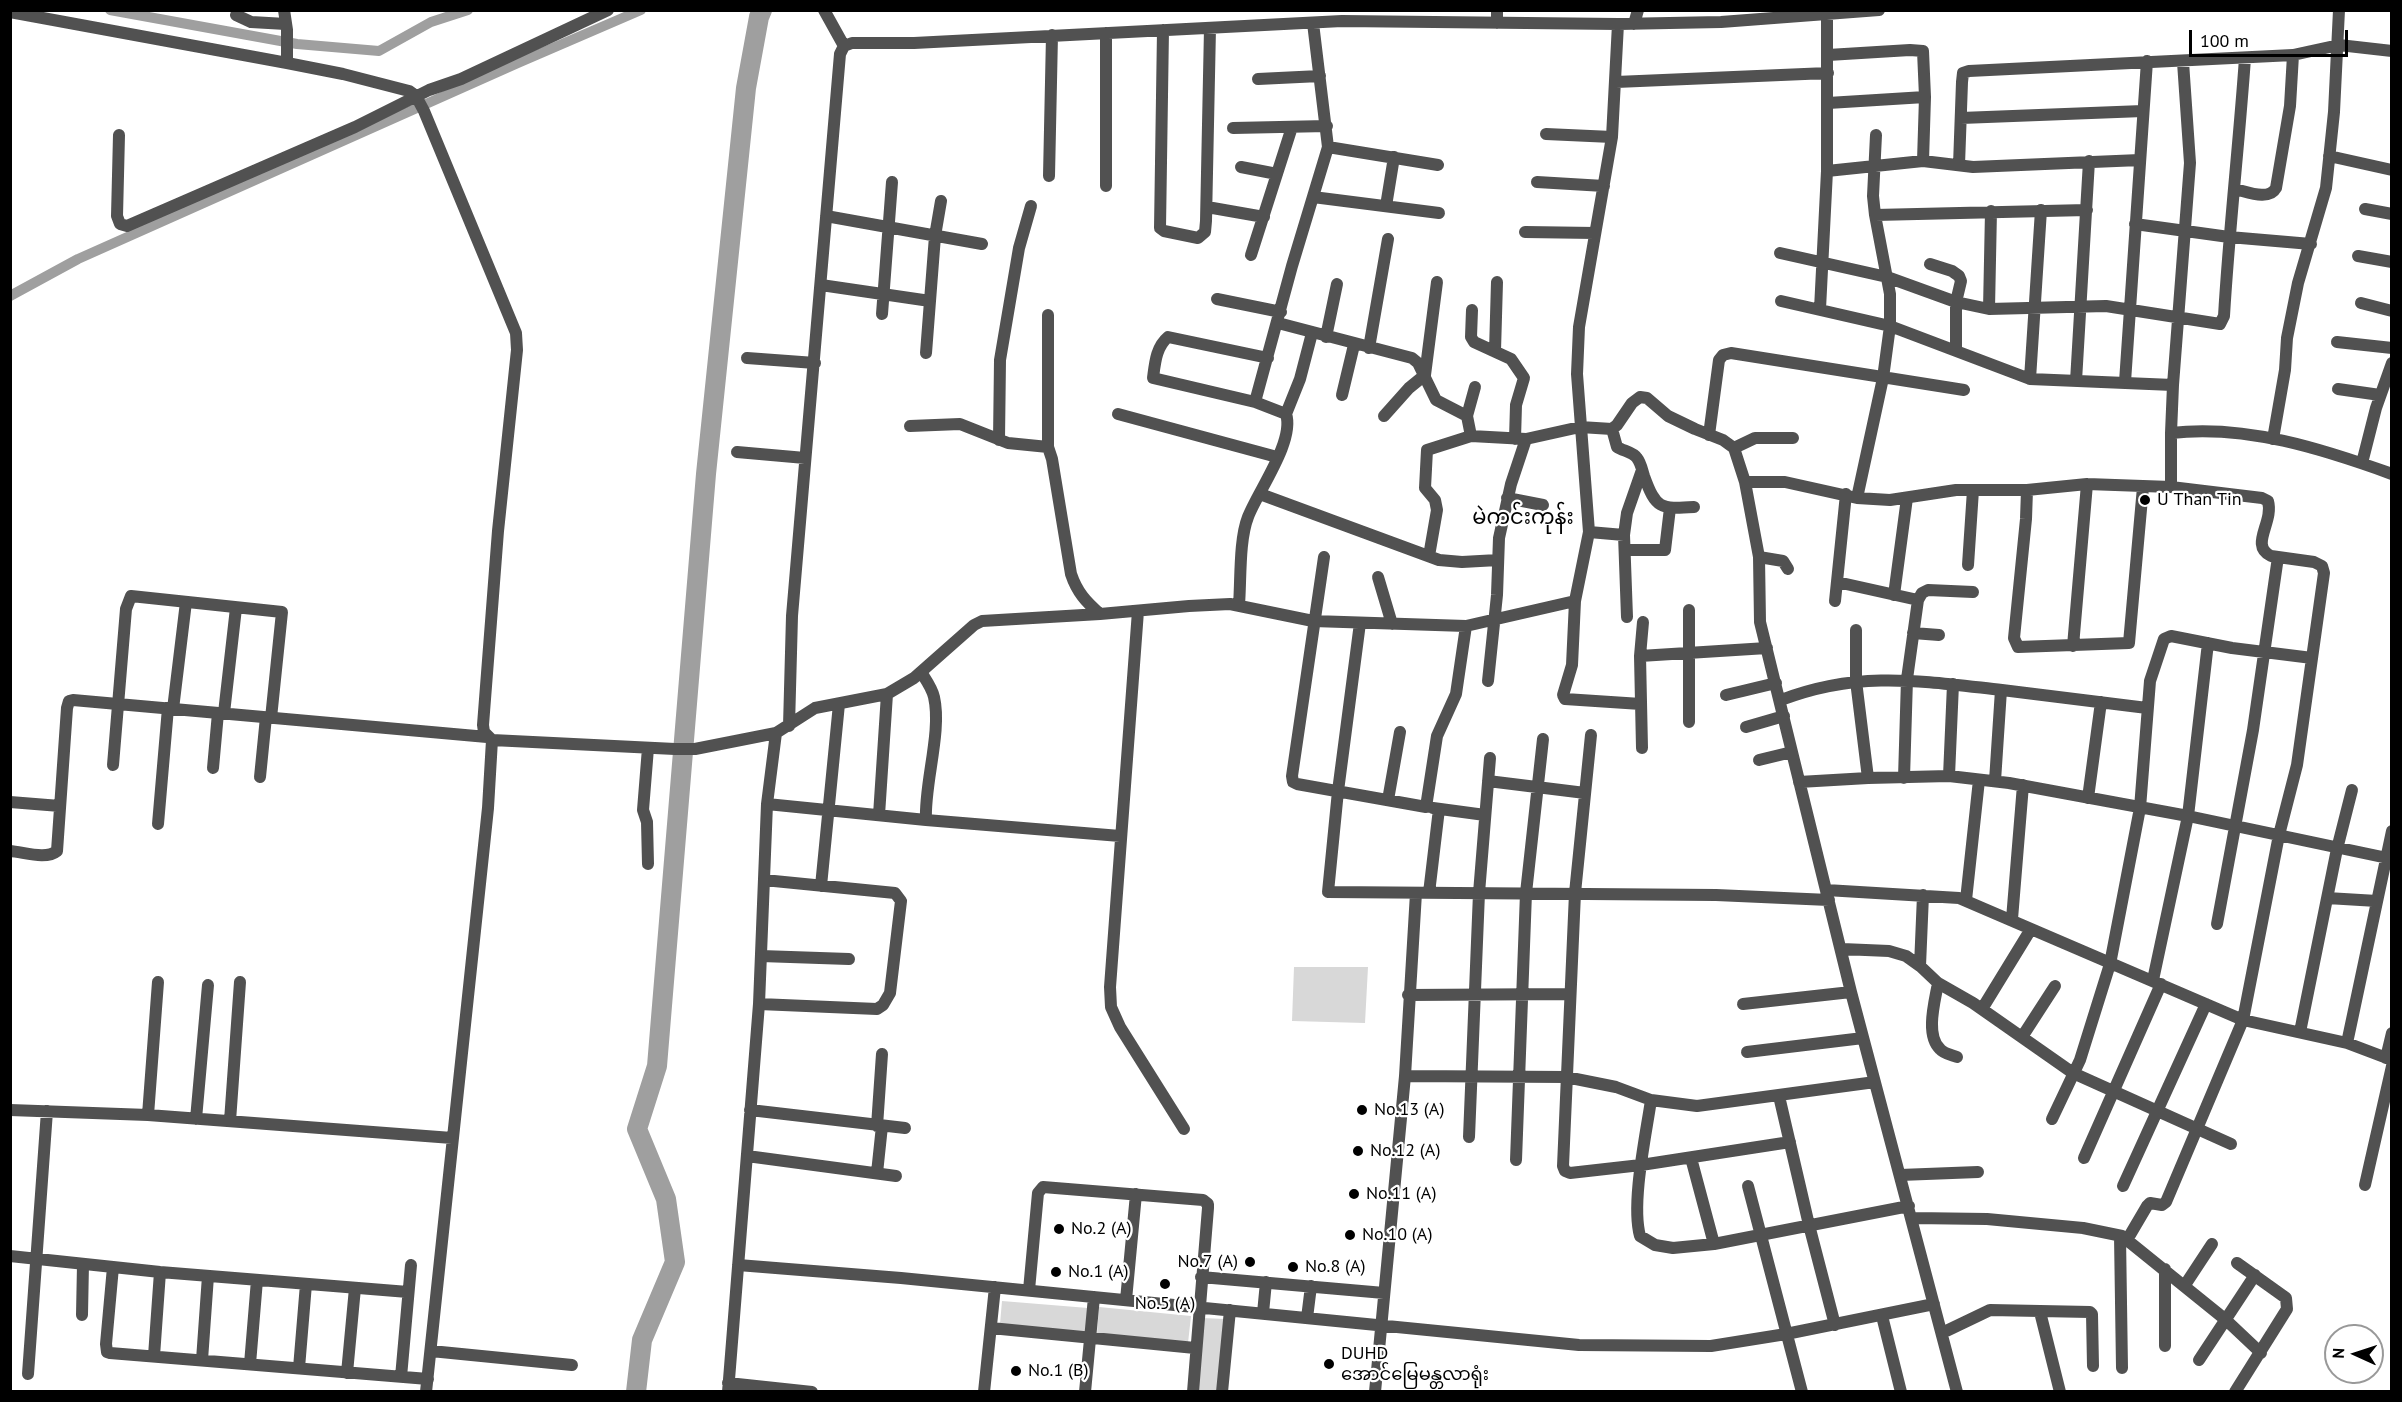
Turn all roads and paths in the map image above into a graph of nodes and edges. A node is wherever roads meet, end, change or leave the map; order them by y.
1 (284, 10) edge
2 (608, 10) edge
3 (824, 10) edge
4 (1638, 10) edge
5 (1880, 10) edge
6 (2339, 10) edge
7 (12, 12) edge
8 (236, 15) dead end
9 (1827, 15) junction
10 (67, 16) edge
11 (1497, 16) edge
12 (1733, 16) edge
13 (1313, 23) junction
14 (1618, 24) junction
15 (1634, 24) junction
16 (287, 27) junction
17 (1210, 28) junction
18 (1163, 30) junction
19 (1107, 33) junction
20 (1052, 35) junction
21 (2339, 45) junction
22 (844, 46) junction
23 (2391, 51) edge
24 (1828, 55) junction
25 (2293, 55) junction
26 (287, 58) junction
27 (2246, 58) junction
28 (2147, 61) junction
29 (2183, 62) junction
30 (1827, 74) junction
31 (1320, 76) junction
32 (1258, 79) dead end
33 (1617, 82) junction
34 (1925, 97) junction
35 (420, 103) junction
36 (1828, 103) junction
37 (2143, 111) junction
38 (1961, 118) junction
39 (1327, 126) junction
40 (1293, 127) junction
41 (1233, 128) dead end
42 (1546, 134) dead end
43 (119, 135) dead end
44 (1875, 135) dead end
45 (1612, 137) junction
46 (1328, 147) junction
47 (2330, 156) junction
48 (1394, 158) junction
49 (2140, 160) junction
50 (1923, 161) junction
51 (2089, 161) junction
52 (1438, 165) dead end
53 (1959, 165) junction
54 (1241, 167) dead end
55 (1874, 167) junction
56 (2391, 170) edge
57 (1827, 171) junction
58 (1277, 174) junction
59 (1049, 177) dead end
60 (1537, 182) dead end
61 (892, 183) dead end
62 (1106, 186) dead end
63 (1604, 186) junction
64 (2235, 189) junction
65 (1313, 196) junction
66 (941, 201) dead end
67 (1031, 206) dead end
68 (1386, 206) junction
69 (1206, 207) junction
70 (2365, 209) dead end
71 (2041, 210) junction
72 (2087, 210) junction
73 (1990, 211) junction
74 (1439, 213) dead end
75 (2391, 214) edge
76 (1875, 215) junction
77 (826, 216) junction
78 (1264, 217) junction
79 (2136, 224) junction
80 (889, 227) junction
81 (2185, 231) junction
82 (1525, 232) dead end
83 (1594, 233) junction
84 (935, 236) junction
85 (2229, 237) junction
86 (1388, 239) dead end
87 (982, 244) dead end
88 (2311, 244) junction
89 (1780, 253) dead end
90 (1251, 255) dead end
91 (2358, 256) dead end
92 (1821, 262) junction
93 (2391, 262) edge
94 (1930, 264) dead end
95 (1887, 277) junction
96 (1437, 282) dead end
97 (1497, 282) dead end
98 (1336, 284) dead end
99 (821, 285) junction
100 (884, 294) junction
101 (1217, 299) dead end
102 (930, 301) junction
103 (1781, 301) dead end
104 (1956, 302) junction
105 (2361, 303) dead end
106 (2082, 306) junction
107 (1820, 309) junction
108 (1989, 309) junction
109 (2035, 309) junction
110 (2130, 309) junction
111 (1472, 310) dead end
112 (2391, 311) edge
113 (882, 314) dead end
114 (1048, 315) dead end
115 (1279, 318) junction
116 (2178, 319) junction
117 (1890, 326) junction
118 (1312, 333) junction
119 (1326, 337) junction
120 (2337, 342) dead end
121 (1354, 345) junction
122 (1369, 348) junction
123 (2391, 348) edge
124 (1956, 349) junction
125 (1495, 351) junction
126 (926, 353) dead end
127 (747, 358) dead end
128 (1268, 358) junction
129 (814, 363) junction
130 (2391, 363) edge
131 (1425, 375) junction
132 (1883, 378) junction
133 (2030, 379) junction
134 (2076, 381) junction
135 (2125, 382) junction
136 (2173, 385) junction
137 (1475, 387) dead end
138 (2385, 389) edge
139 (1964, 390) dead end
140 (2338, 390) dead end
141 (1342, 395) dead end
142 (1255, 402) junction
143 (1118, 414) dead end
144 (1286, 414) junction
145 (1384, 416) dead end
146 (1467, 416) junction
147 (910, 426) dead end
148 (1580, 427) junction
149 (1612, 429) junction
150 (1703, 433) junction
151 (2171, 433) junction
152 (1471, 436) junction
153 (1794, 438) dead end
154 (1521, 439) junction
155 (2273, 439) junction
156 (999, 440) junction
157 (1048, 447) junction
158 (1734, 447) junction
159 (737, 452) dead end
160 (1277, 457) junction
161 (805, 458) junction
162 (2362, 463) junction
163 (1642, 470) junction
164 (2391, 474) edge
165 (1745, 482) junction
166 (2087, 484) junction
167 (2171, 487) junction
168 (2143, 488) junction
169 (1973, 490) junction
170 (2027, 490) junction
171 (1260, 494) junction
172 (1852, 496) junction
173 (1507, 498) junction
174 (1907, 498) junction
175 (1543, 505) dead end
176 (1694, 507) dead end
177 (1670, 508) junction
178 (1588, 531) junction
179 (1624, 535) junction
180 (1625, 550) junction
181 (1429, 556) junction
182 (1324, 557) dead end
183 (1759, 557) junction
184 (2278, 557) junction
185 (1498, 560) junction
186 (1968, 565) dead end
187 (1788, 569) dead end
188 (1378, 577) dead end
189 (1837, 582) junction
190 (1973, 592) dead end
191 (1894, 596) junction
192 (1918, 600) junction
193 (1575, 601) junction
194 (1835, 601) dead end
195 (186, 602) junction
196 (1239, 605) junction
197 (236, 608) junction
198 (1689, 610) dead end
199 (1138, 611) junction
200 (1100, 614) junction
201 (1627, 617) dead end
202 (1495, 618) junction
203 (1313, 621) junction
204 (1643, 622) dead end
205 (1360, 623) junction
206 (1392, 624) junction
207 (1466, 626) junction
208 (1856, 630) dead end
209 (1913, 633) junction
210 (1939, 635) dead end
211 (2208, 643) junction
212 (2073, 646) junction
213 (1767, 648) junction
214 (2263, 651) junction
215 (1689, 653) junction
216 (1640, 656) junction
217 (2312, 658) junction
218 (921, 672) junction
219 (1907, 679) junction
220 (1488, 681) dead end
221 (1856, 681) junction
222 (1776, 683) junction
223 (1953, 684) junction
224 (2001, 690) junction
225 (887, 694) junction
226 (1726, 696) dead end
227 (1781, 700) junction
228 (2101, 702) junction
229 (118, 704) junction
230 (839, 704) junction
231 (1641, 704) junction
232 (2147, 708) junction
233 (170, 709) junction
234 (221, 713) junction
235 (1784, 716) junction
236 (269, 717) junction
237 (1689, 723) dead end
238 (789, 726) junction
239 (1746, 727) dead end
240 (1400, 732) dead end
241 (776, 733) junction
242 (1591, 735) dead end
243 (490, 739) junction
244 (1543, 739) dead end
245 (648, 748) junction
246 (1642, 748) dead end
247 (1792, 752) junction
248 (1490, 758) dead end
249 (1759, 760) dead end
250 (114, 765) dead end
251 (213, 768) dead end
252 (1949, 776) junction
253 (260, 777) dead end
254 (1868, 778) junction
255 (1904, 778) junction
256 (1979, 780) junction
257 (1488, 781) junction
258 (1995, 781) junction
259 (1799, 782) junction
260 (2023, 785) junction
261 (1538, 787) junction
262 (2352, 790) dead end
263 (1338, 791) junction
264 (1585, 793) junction
265 (2088, 798) junction
266 (1388, 800) junction
267 (10, 802) edge
268 (767, 804) junction
269 (60, 806) junction
270 (1426, 807) junction
271 (2140, 808) junction
272 (1439, 809) junction
273 (829, 810) junction
274 (879, 815) junction
275 (1485, 815) junction
276 (2188, 816) junction
277 (926, 820) junction
278 (158, 824) dead end
279 (2237, 826) junction
280 (2391, 831) edge
281 (2279, 835) junction
282 (1120, 836) junction
283 (2337, 849) junction
284 (10, 851) edge
285 (2388, 859) edge
286 (648, 864) dead end
287 (764, 880) junction
288 (821, 886) junction
289 (1575, 892) junction
290 (1416, 893) junction
291 (1429, 893) junction
292 (1479, 893) junction
293 (1526, 893) junction
294 (1828, 895) junction
295 (1923, 895) junction
296 (2327, 898) junction
297 (1966, 900) junction
298 (2377, 901) junction
299 (2012, 919) junction
300 (2217, 924) dead end
301 (2031, 929) junction
302 (1842, 950) junction
303 (761, 956) junction
304 (849, 959) dead end
305 (2110, 964) junction
306 (1920, 966) junction
307 (158, 982) dead end
308 (240, 982) dead end
309 (2157, 982) junction
310 (1938, 983) junction
311 (208, 985) dead end
312 (2055, 986) dead end
313 (1851, 992) junction
314 (1522, 994) junction
315 (1570, 994) junction
316 (1408, 995) junction
317 (1475, 996) junction
318 (759, 1004) junction
319 (1743, 1004) dead end
320 (2206, 1004) junction
321 (1982, 1009) junction
322 (2243, 1020) junction
323 (2300, 1032) junction
324 (2391, 1033) edge
325 (2022, 1037) junction
326 (1863, 1038) junction
327 (2347, 1043) junction
328 (1748, 1053) dead end
329 (882, 1054) dead end
330 (1957, 1057) dead end
331 (2390, 1061) edge
332 (2073, 1073) junction
333 (1404, 1076) junction
334 (1473, 1077) junction
335 (1519, 1077) junction
336 (1566, 1077) junction
337 (1875, 1082) junction
338 (2114, 1091) junction
339 (1779, 1096) junction
340 (1651, 1100) junction
341 (10, 1110) edge
342 (750, 1110) junction
343 (47, 1111) junction
344 (2157, 1111) junction
345 (148, 1115) junction
346 (196, 1119) junction
347 (2052, 1119) dead end
348 (230, 1121) junction
349 (880, 1126) junction
350 (905, 1128) dead end
351 (1184, 1129) dead end
352 (2197, 1130) junction
353 (1468, 1137) dead end
354 (452, 1138) junction
355 (1790, 1142) junction
356 (2231, 1144) dead end
357 (747, 1155) junction
358 (1691, 1158) junction
359 (2084, 1158) dead end
360 (1516, 1160) dead end
361 (1641, 1165) junction
362 (1978, 1172) dead end
363 (877, 1173) junction
364 (1900, 1175) junction
365 (896, 1176) dead end
366 (2365, 1185) dead end
367 (1748, 1186) dead end
368 (2124, 1186) dead end
369 (1136, 1194) junction
370 (1911, 1212) junction
371 (1809, 1225) junction
372 (1761, 1234) junction
373 (2124, 1238) junction
374 (1714, 1244) junction
375 (2212, 1244) dead end
376 (10, 1256) edge
377 (36, 1259) junction
378 (2236, 1263) dead end
379 (83, 1264) junction
380 (411, 1265) dead end
381 (738, 1265) junction
382 (113, 1267) junction
383 (2165, 1269) junction
384 (160, 1272) junction
385 (2255, 1275) junction
386 (208, 1276) junction
387 (1201, 1276) junction
388 (257, 1280) junction
389 (1266, 1282) junction
390 (306, 1284) junction
391 (2185, 1285) junction
392 (1311, 1286) junction
393 (995, 1287) junction
394 (355, 1288) junction
395 (1029, 1290) junction
396 (408, 1292) junction
397 (1384, 1293) junction
398 (1094, 1297) junction
399 (1126, 1300) junction
400 (1934, 1304) junction
401 (1199, 1307) junction
402 (1230, 1310) junction
403 (2040, 1312) junction
404 (1263, 1313) junction
405 (82, 1315) dead end
406 (1882, 1316) junction
407 (1307, 1318) junction
408 (2226, 1320) junction
409 (1835, 1325) junction
410 (1382, 1326) junction
411 (991, 1328) junction
412 (1942, 1333) junction
413 (1786, 1334) junction
414 (1090, 1339) junction
415 (2165, 1346) dead end
416 (1195, 1348) junction
417 (431, 1351) junction
418 (2261, 1353) junction
419 (154, 1356) junction
420 (202, 1360) junction
421 (2199, 1360) dead end
422 (250, 1364) junction
423 (572, 1365) dead end
424 (2093, 1366) dead end
425 (299, 1368) junction
426 (2122, 1368) dead end
427 (348, 1373) junction
428 (28, 1374) dead end
429 (401, 1377) junction
430 (427, 1385) edge
431 (728, 1387) edge
432 (813, 1392) edge
433 (984, 1392) edge
434 (1084, 1392) edge
435 (1193, 1392) edge
436 (1222, 1392) edge
437 (1375, 1392) edge
438 (1802, 1392) edge
439 (1901, 1392) edge
440 (1957, 1392) edge
441 (2060, 1392) edge
442 (2235, 1392) edge

1 - 16 street
2 - 35 street
3 - 22 street
4 - 15 street
5 - 9 street
6 - 21 street
7 - 10 street
8 - 16 street
9 - 12 street
9 - 24 street
10 - 26 street
11 - 13 street
11 - 14 street
12 - 15 street
13 - 17 street
13 - 31 street
14 - 15 street
14 - 33 street
16 - 26 street
17 - 18 street
17 - 69 street
18 - 19 street
18 - 69 street
19 - 20 street
19 - 62 street
20 - 22 street
20 - 59 street
21 - 23 street
21 - 25 street
21 - 47 street
22 - 77 street
24 - 30 street
24 - 34 street
25 - 27 street
25 - 64 street
26 - 35 street
27 - 29 street
27 - 64 street
28 - 29 street
28 - 37 street
28 - 38 street
29 - 81 street
30 - 33 street
30 - 36 street
31 - 32 street
31 - 39 street
33 - 45 street
34 - 36 street
34 - 50 street
35 - 43 street
35 - 243 street
36 - 57 street
37 - 38 street
37 - 49 street
38 - 53 street
39 - 40 street
39 - 46 street
40 - 41 street
40 - 58 street
42 - 45 street
44 - 55 street
45 - 63 street
46 - 48 street
46 - 65 street
47 - 56 street
47 - 88 street
48 - 52 street
48 - 68 street
49 - 51 street
49 - 79 street
50 - 53 street
50 - 55 street
51 - 53 street
51 - 72 street
54 - 58 street
55 - 57 street
55 - 76 street
57 - 92 street
58 - 78 street
60 - 63 street
61 - 80 street
63 - 83 street
64 - 85 street
65 - 68 street
65 - 115 street
66 - 84 street
67 - 156 street
68 - 74 street
69 - 78 street
70 - 75 street
71 - 72 street
71 - 73 street
71 - 109 street
72 - 106 street
73 - 76 street
73 - 108 street
76 - 95 street
77 - 80 street
77 - 99 street
78 - 90 street
79 - 81 street
79 - 110 street
80 - 84 street
80 - 100 street
81 - 85 street
81 - 116 street
82 - 83 street
83 - 148 street
84 - 87 street
84 - 102 street
85 - 88 street
85 - 116 street
86 - 122 street
88 - 155 street
89 - 92 street
91 - 93 street
92 - 95 street
92 - 107 street
94 - 104 street
95 - 104 street
95 - 117 street
96 - 131 street
97 - 125 street
98 - 119 street
99 - 100 street
99 - 129 street
100 - 102 street
100 - 113 street
101 - 115 street
102 - 126 street
103 - 107 street
104 - 108 street
104 - 124 street
105 - 112 street
106 - 109 street
106 - 110 street
106 - 134 street
107 - 117 street
108 - 109 street
109 - 133 street
110 - 116 street
110 - 135 street
111 - 125 street
114 - 157 street
115 - 118 street
115 - 128 street
116 - 136 street
117 - 124 street
117 - 132 street
118 - 119 street
118 - 144 street
119 - 121 street
120 - 123 street
121 - 122 street
121 - 141 street
122 - 131 street
124 - 133 street
125 - 154 street
127 - 129 street
128 - 142 street
128 - 142 street
129 - 161 street
130 - 138 street
131 - 145 street
131 - 146 street
132 - 139 street
132 - 150 street
132 - 172 street
133 - 134 street
134 - 135 street
135 - 136 street
136 - 151 street
137 - 146 street
138 - 140 street
138 - 162 street
142 - 144 street
143 - 160 street
144 - 160 street
146 - 152 street
147 - 156 street
148 - 149 street
148 - 154 street
148 - 178 street
149 - 150 street
149 - 163 street
150 - 158 street
151 - 155 street
151 - 167 street
152 - 154 street
152 - 181 street
153 - 158 street
154 - 173 street
155 - 162 street
156 - 157 street
157 - 200 street
158 - 165 street
159 - 161 street
160 - 171 street
161 - 238 street
162 - 164 street
163 - 177 street
163 - 179 street
165 - 172 street
165 - 183 street
166 - 168 street
166 - 170 street
166 - 212 street
167 - 168 street
167 - 184 street
168 - 212 street
169 - 170 street
169 - 174 street
169 - 186 street
170 - 212 street
171 - 181 street
171 - 196 street
172 - 174 street
172 - 189 street
173 - 175 street
173 - 185 street
174 - 191 street
176 - 177 street
177 - 180 street
178 - 179 street
178 - 193 street
179 - 180 street
180 - 201 street
181 - 185 street
182 - 203 street
183 - 187 street
183 - 213 street
184 - 214 street
184 - 217 street
185 - 202 street
188 - 206 street
189 - 191 street
189 - 194 street
190 - 192 street
191 - 192 street
192 - 209 street
193 - 202 street
193 - 231 street
195 - 197 street
195 - 229 street
195 - 233 street
196 - 199 street
196 - 203 street
197 - 234 street
197 - 236 street
198 - 215 street
199 - 200 street
199 - 282 street
200 - 218 street
202 - 207 street
202 - 220 street
203 - 205 street
203 - 263 street
204 - 216 street
205 - 206 street
205 - 263 street
206 - 207 street
207 - 270 street
208 - 221 street
209 - 210 street
209 - 219 street
211 - 214 street
211 - 232 street
211 - 276 street
213 - 215 street
213 - 222 street
214 - 217 street
214 - 279 street
215 - 216 street
215 - 237 street
216 - 231 street
217 - 281 street
218 - 225 street
218 - 277 street
219 - 221 street
219 - 223 street
219 - 255 street
221 - 227 street
221 - 254 street
222 - 226 street
222 - 227 street
223 - 224 street
223 - 252 street
224 - 228 street
224 - 258 street
225 - 230 street
225 - 274 street
227 - 235 street
228 - 232 street
228 - 265 street
229 - 233 street
229 - 250 street
229 - 269 street
230 - 238 street
230 - 273 street
231 - 246 street
232 - 271 street
233 - 234 street
233 - 278 street
234 - 236 street
234 - 251 street
235 - 239 street
235 - 247 street
236 - 243 street
236 - 253 street
238 - 241 street
240 - 266 street
241 - 245 street
241 - 268 street
242 - 264 street
243 - 245 street
243 - 354 street
244 - 261 street
245 - 286 street
247 - 249 street
247 - 259 street
248 - 257 street
252 - 255 street
252 - 256 street
254 - 255 street
254 - 259 street
256 - 258 street
256 - 297 street
257 - 261 street
257 - 275 street
258 - 260 street
259 - 294 street
260 - 265 street
260 - 299 street
261 - 264 street
261 - 293 street
262 - 283 street
263 - 266 street
263 - 290 street
264 - 289 street
265 - 271 street
266 - 270 street
267 - 269 street
268 - 273 street
268 - 287 street
269 - 284 street
270 - 272 street
271 - 276 street
271 - 305 street
272 - 275 street
272 - 291 street
273 - 274 street
273 - 288 street
274 - 277 street
275 - 292 street
276 - 279 street
276 - 309 street
277 - 282 street
279 - 281 street
279 - 300 street
280 - 285 street
281 - 283 street
281 - 322 street
282 - 351 street
283 - 285 street
283 - 296 street
285 - 298 street
287 - 288 street
287 - 303 street
288 - 318 street
289 - 293 street
289 - 294 street
289 - 315 street
290 - 291 street
290 - 316 street
291 - 292 street
292 - 293 street
292 - 317 street
293 - 314 street
294 - 295 street
294 - 302 street
295 - 297 street
295 - 306 street
296 - 298 street
296 - 323 street
297 - 299 street
298 - 327 street
299 - 301 street
301 - 305 street
301 - 321 street
302 - 306 street
302 - 313 street
303 - 304 street
303 - 318 street
305 - 309 street
305 - 332 street
306 - 310 street
307 - 345 street
308 - 348 street
309 - 320 street
309 - 338 street
310 - 321 street
310 - 330 street
311 - 346 street
312 - 325 street
313 - 319 street
313 - 326 street
314 - 315 street
314 - 317 street
314 - 335 street
315 - 336 street
316 - 317 street
316 - 333 street
317 - 334 street
318 - 342 street
320 - 322 street
320 - 344 street
321 - 325 street
322 - 323 street
322 - 352 street
323 - 327 street
324 - 331 street
325 - 332 street
326 - 328 street
326 - 337 street
327 - 331 street
329 - 349 street
331 - 366 street
332 - 338 street
332 - 347 street
333 - 334 street
333 - 397 street
334 - 335 street
334 - 353 street
335 - 336 street
335 - 360 street
336 - 340 street
336 - 361 street
337 - 339 street
337 - 364 street
338 - 344 street
338 - 359 street
339 - 340 street
339 - 355 street
340 - 361 street
341 - 343 street
342 - 349 street
342 - 357 street
343 - 345 street
343 - 377 street
344 - 352 street
344 - 368 street
345 - 346 street
346 - 348 street
348 - 354 street
349 - 350 street
349 - 363 street
352 - 356 street
352 - 373 street
354 - 417 street
355 - 358 street
355 - 371 street
357 - 363 street
357 - 381 street
358 - 361 street
358 - 374 street
361 - 374 street
362 - 364 street
363 - 365 street
364 - 370 street
367 - 372 street
369 - 387 street
369 - 395 street
369 - 399 street
370 - 371 street
370 - 373 street
370 - 400 street
371 - 372 street
371 - 409 street
372 - 374 street
372 - 413 street
373 - 383 street
373 - 426 street
375 - 391 street
376 - 377 street
377 - 379 street
377 - 428 street
378 - 385 street
379 - 382 street
379 - 405 street
380 - 396 street
381 - 393 street
381 - 431 street
382 - 384 street
382 - 419 street
383 - 391 street
383 - 415 street
384 - 386 street
384 - 419 street
385 - 408 street
385 - 418 street
386 - 388 street
386 - 420 street
387 - 389 street
387 - 401 street
388 - 390 street
388 - 422 street
389 - 392 street
389 - 404 street
390 - 394 street
390 - 425 street
391 - 408 street
392 - 397 street
392 - 407 street
393 - 395 street
393 - 411 street
394 - 396 street
394 - 427 street
395 - 398 street
396 - 429 street
397 - 410 street
398 - 399 street
398 - 414 street
399 - 401 street
400 - 406 street
400 - 412 street
401 - 402 street
401 - 416 street
402 - 404 street
402 - 436 street
403 - 412 street
403 - 424 street
403 - 441 street
404 - 407 street
406 - 409 street
406 - 439 street
407 - 410 street
408 - 418 street
408 - 421 street
409 - 413 street
410 - 413 street
410 - 437 street
411 - 414 street
411 - 433 street
412 - 440 street
413 - 438 street
414 - 416 street
414 - 434 street
416 - 435 street
417 - 423 street
417 - 430 street
418 - 442 street
419 - 420 street
420 - 422 street
422 - 425 street
425 - 427 street
427 - 429 street
429 - 430 street
431 - 432 street

